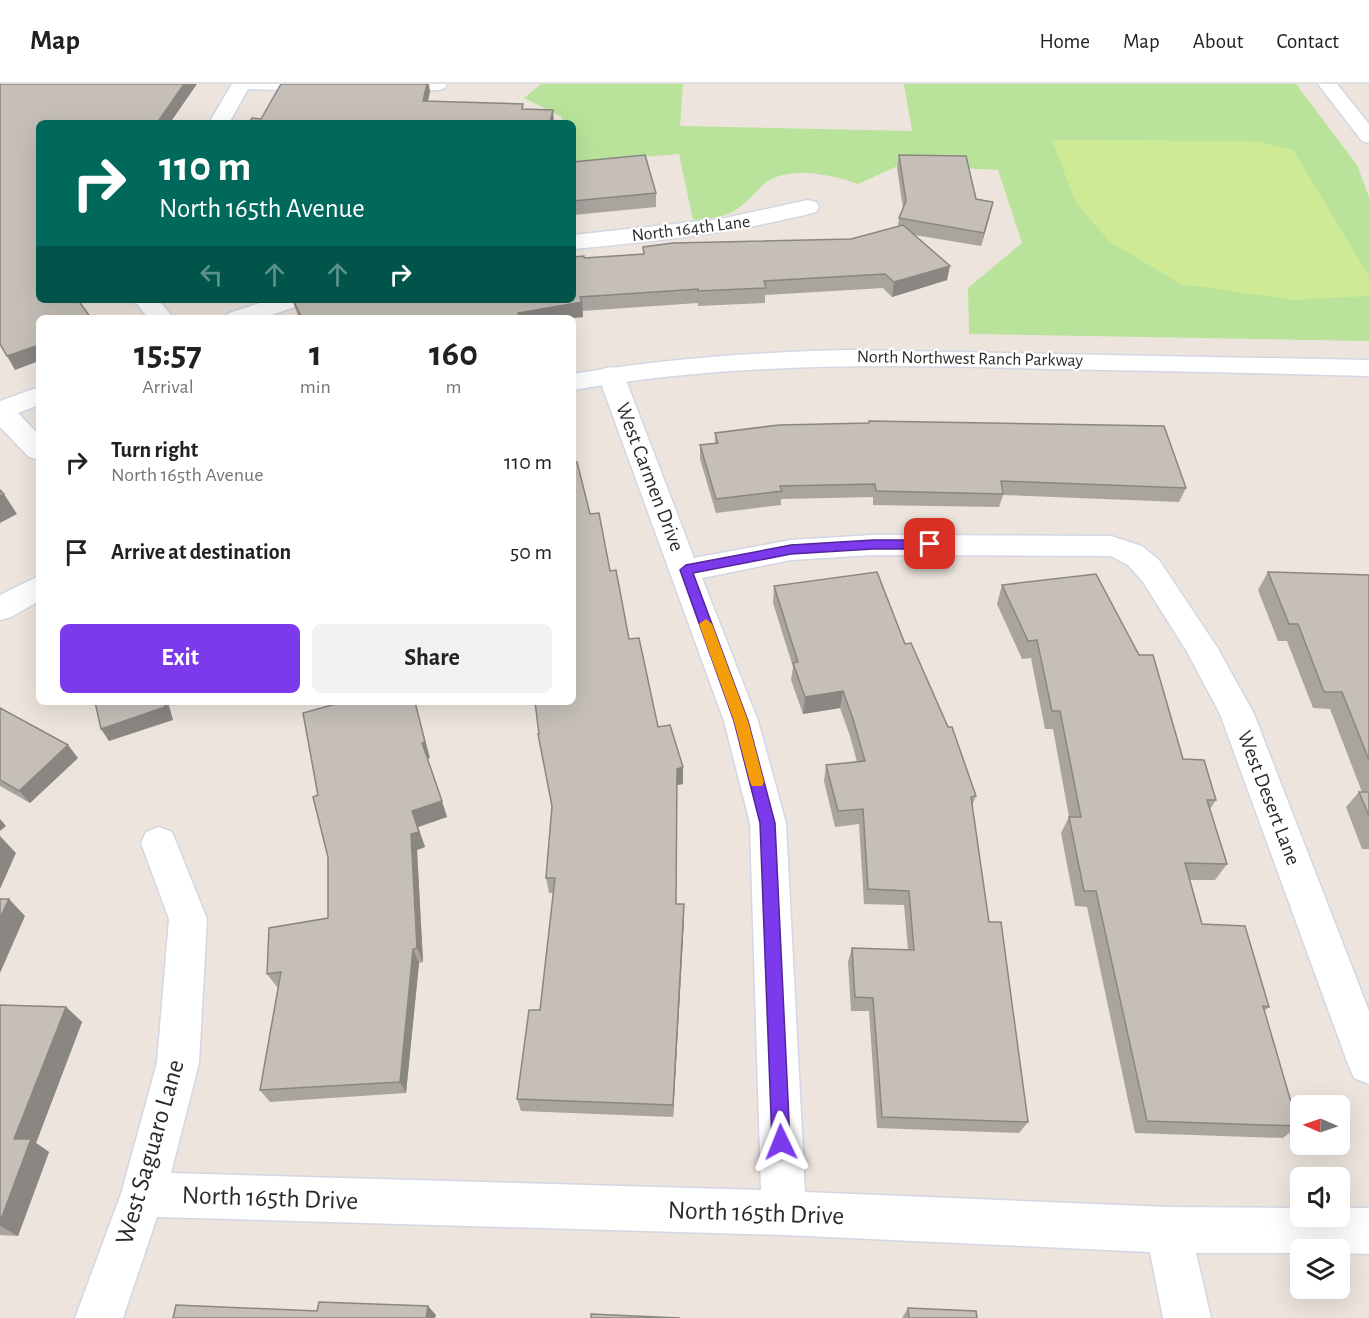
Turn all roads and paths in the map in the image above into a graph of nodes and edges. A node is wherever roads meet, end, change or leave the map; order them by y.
1 (241, 84) edge
2 (249, 84) edge
3 (438, 84) edge
4 (1327, 84) edge
5 (347, 86) edge
6 (370, 86) edge
7 (221, 120) edge
8 (1369, 137) edge
9 (808, 207) dead end
10 (576, 242) edge
11 (148, 303) edge
12 (284, 303) edge
13 (158, 315) edge
14 (247, 315) edge
15 (1369, 368) edge
16 (611, 375) junction
17 (576, 381) edge
18 (36, 396) edge
19 (0, 411) edge
20 (36, 449) edge
21 (686, 570) junction
22 (36, 589) edge
23 (0, 609) edge
24 (159, 843) dead end
25 (1369, 1064) edge
26 (143, 1194) junction
27 (784, 1213) junction
28 (1168, 1230) junction
29 (1369, 1231) edge
30 (99, 1318) edge
31 (1187, 1318) edge

1 - 7 street
2 - 5 street
3 - 6 street
4 - 8 street
9 - 10 street, North 164th Lane
11 - 13 street
12 - 14 street
15 - 16 street, North Northwest Ranch Parkway
16 - 17 street, North Northwest Ranch Parkway
16 - 21 street, West Carmen Drive
18 - 19 street
19 - 20 street
21 - 25 street, West Desert Lane
21 - 27 street, West Carmen Drive
22 - 23 street
24 - 26 street, West Saguaro Lane
26 - 27 street, North 165th Drive
26 - 30 street, West Saguaro Lane
27 - 28 street, North 165th Drive
28 - 29 street, North 165th Drive
28 - 31 street

